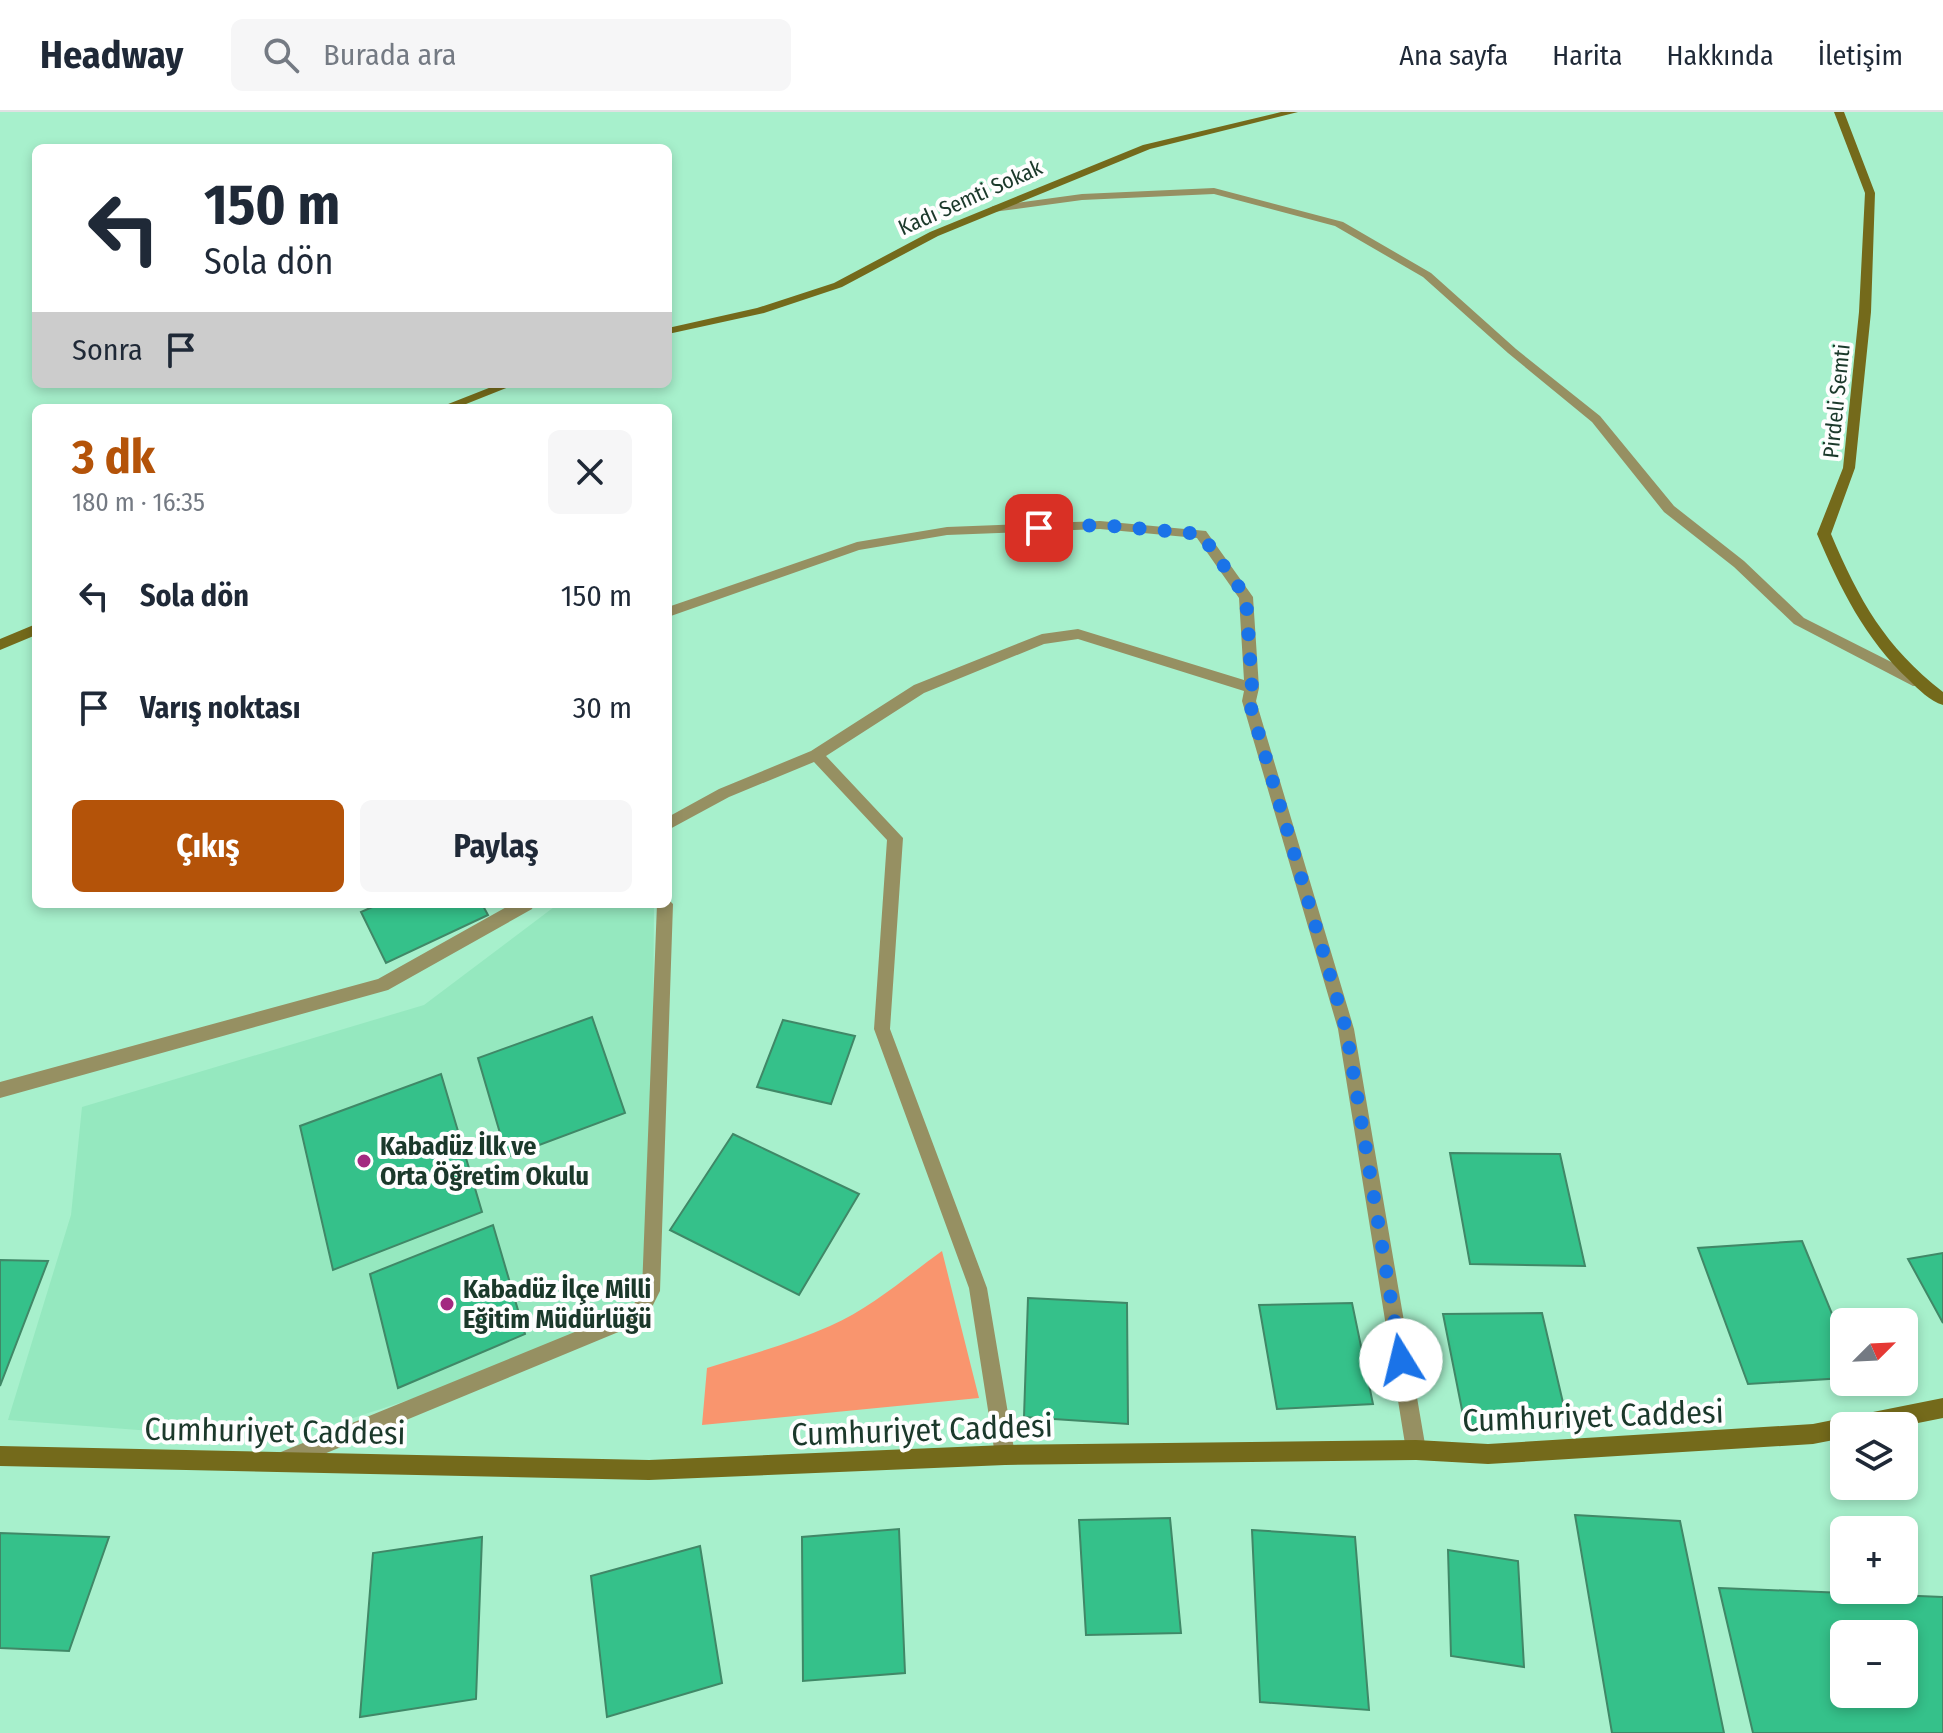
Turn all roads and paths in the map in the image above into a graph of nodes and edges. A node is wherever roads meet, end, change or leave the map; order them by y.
1 (1293, 112) edge
2 (1839, 112) edge
3 (993, 209) junction
4 (672, 330) edge
5 (499, 388) edge
6 (455, 404) edge
7 (672, 611) edge
8 (32, 631) edge
9 (0, 645) edge
10 (1918, 682) junction
11 (1252, 688) junction
12 (1943, 700) edge
13 (816, 755) junction
14 (672, 822) edge
15 (519, 908) edge
16 (665, 908) edge
17 (0, 1090) edge
18 (1943, 1408) edge
19 (1918, 1413) edge
20 (1830, 1431) edge
21 (1416, 1450) junction
22 (1005, 1455) junction
23 (0, 1456) edge
24 (283, 1461) junction

1 - 3 main road, Kadı Semti Sokak
2 - 10 main road, Pirdeli Semti
3 - 4 main road, Kadı Semti Sokak
3 - 10 street
5 - 6 main road
7 - 11 street
8 - 9 main road
10 - 12 main road, Pirdeli Semti
11 - 13 street
11 - 21 street
13 - 14 street
13 - 22 street
15 - 17 street
16 - 24 street
18 - 19 main road
20 - 21 main road, Cumhuriyet Caddesi
21 - 22 main road, Cumhuriyet Caddesi
22 - 24 main road, Cumhuriyet Caddesi
23 - 24 main road, Cumhuriyet Caddesi

